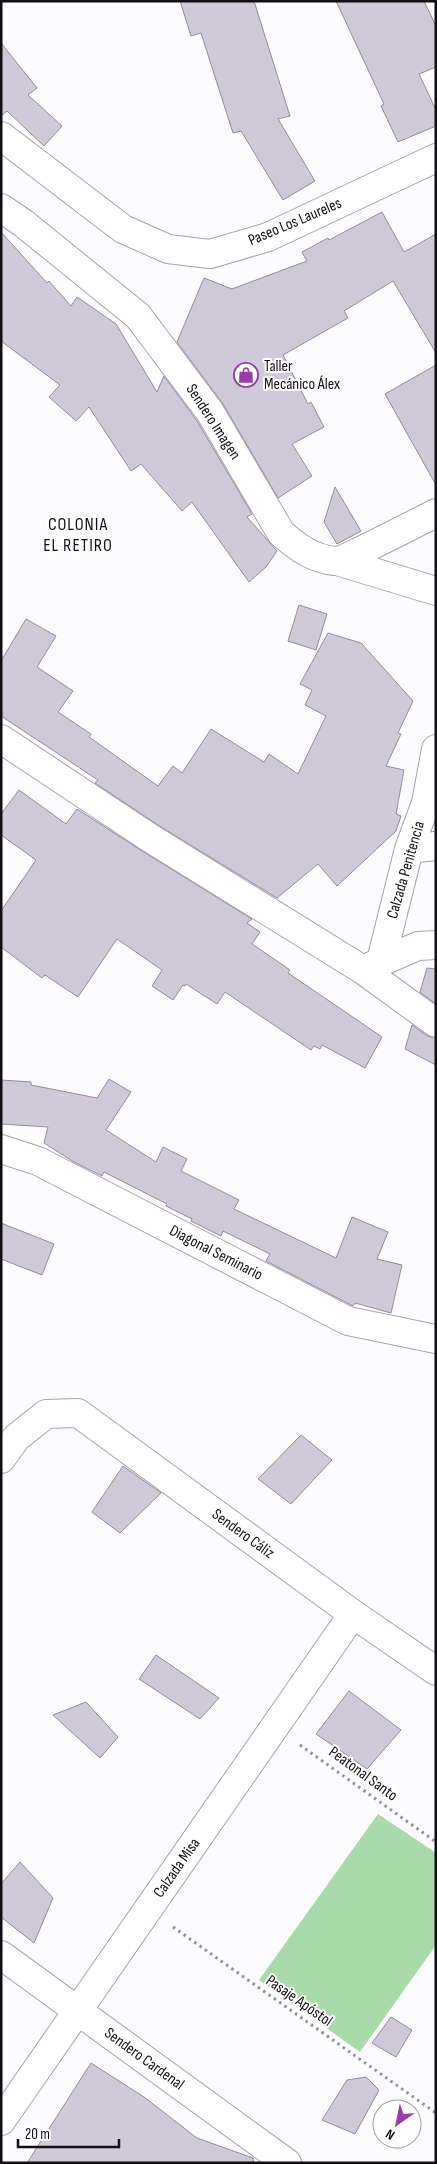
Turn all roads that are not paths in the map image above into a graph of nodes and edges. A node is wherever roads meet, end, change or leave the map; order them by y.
1 (1, 136) edge
2 (436, 158) edge
3 (1, 208) edge
4 (436, 513) edge
5 (337, 561) junction
6 (436, 591) edge
7 (1, 739) edge
8 (436, 749) edge
9 (436, 846) edge
10 (409, 849) junction
11 (436, 945) edge
12 (372, 965) junction
13 (436, 1023) edge
14 (1, 1149) edge
15 (436, 1339) edge
16 (1, 1459) edge
17 (353, 1614) junction
18 (436, 1671) edge
19 (1, 1955) edge
20 (78, 2011) junction
21 (1, 2121) edge
22 (287, 2163) edge

1 - 2 street, Paseo Los Laureles
3 - 5 street, Sendero Imagen
4 - 5 street
5 - 6 street, Sendero Imagen
7 - 12 street
8 - 10 street, Calzada Penitencia
9 - 10 street
10 - 12 street, Calzada Penitencia
11 - 12 street
12 - 13 street
14 - 15 street, Diagonal Seminario
16 - 17 street, Sendero Cáliz
17 - 18 street, Sendero Cáliz
17 - 20 street, Calzada Misa
19 - 20 street, Sendero Cardenal
20 - 21 street, Calzada Misa
20 - 22 street, Sendero Cardenal

